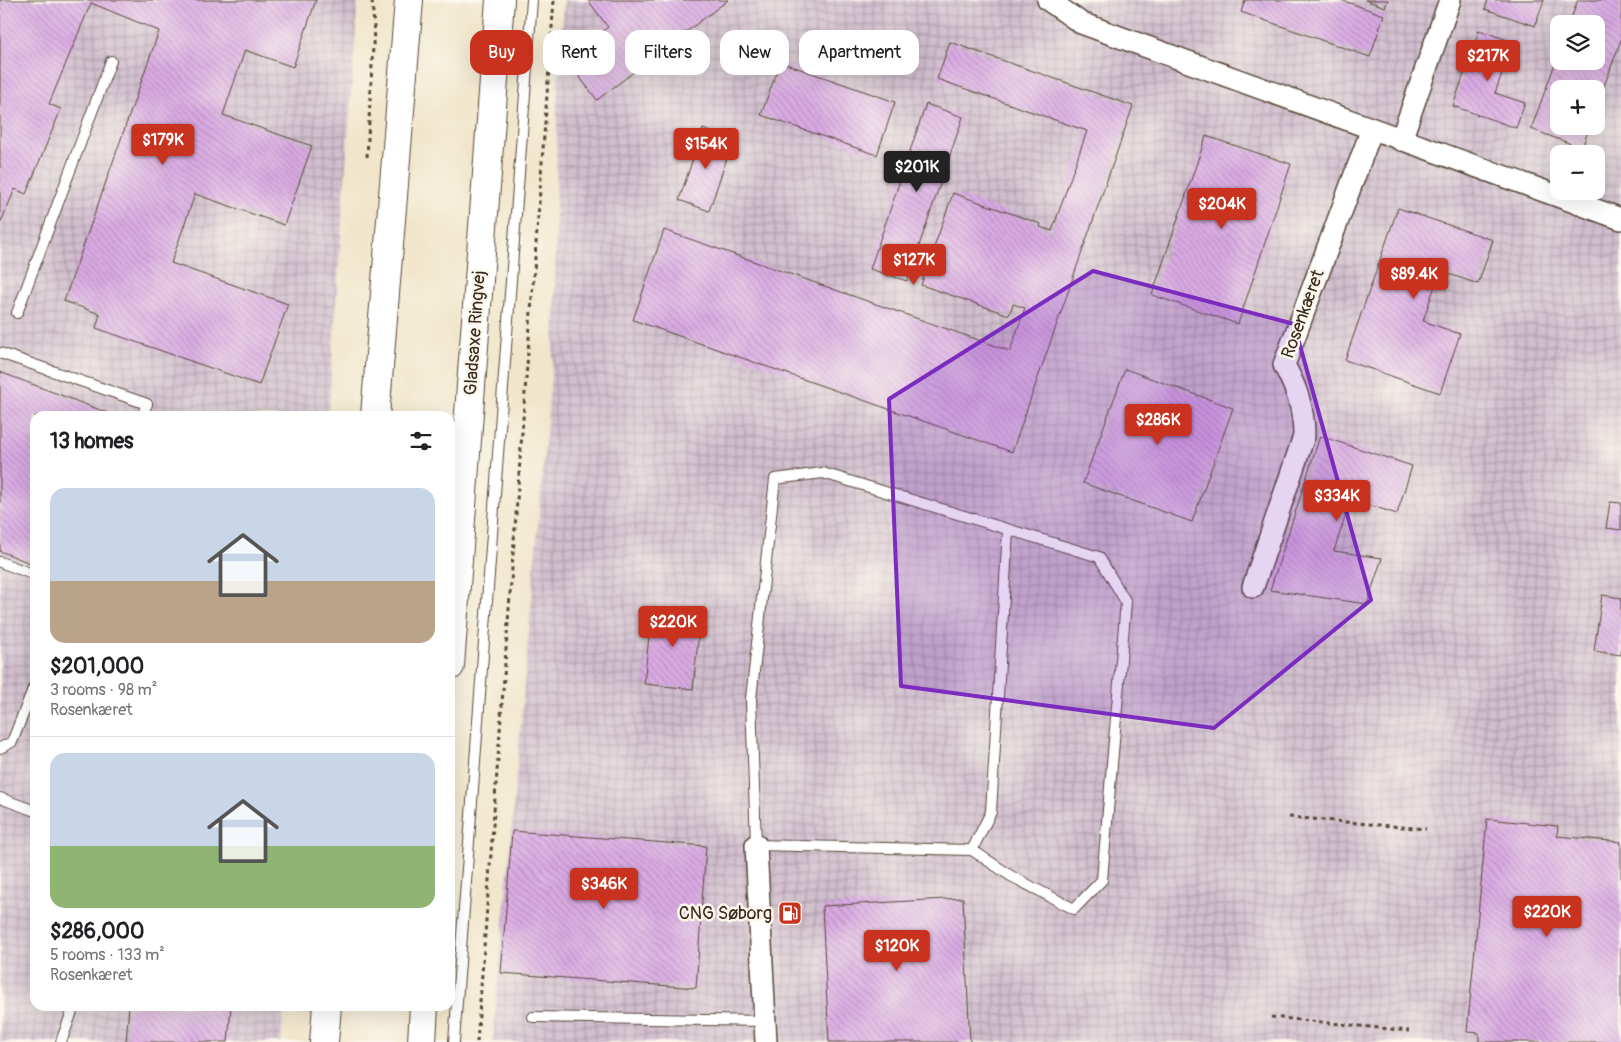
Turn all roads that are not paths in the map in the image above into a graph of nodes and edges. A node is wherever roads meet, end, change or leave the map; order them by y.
1 (409, 0) edge
2 (500, 0) edge
3 (532, 0) edge
4 (1048, 0) edge
5 (1450, 0) edge
6 (111, 61) dead end
7 (1372, 129) junction
8 (1401, 140) junction
9 (1621, 219) edge
10 (17, 312) dead end
11 (0, 353) edge
12 (144, 411) edge
13 (375, 411) edge
14 (1008, 530) junction
15 (0, 562) edge
16 (30, 573) edge
17 (1253, 586) dead end
18 (455, 599) edge
19 (30, 697) edge
20 (0, 748) edge
21 (0, 798) edge
22 (30, 809) edge
23 (756, 845) junction
24 (972, 850) junction
25 (72, 1011) edge
26 (327, 1011) edge
27 (424, 1011) edge
28 (533, 1017) dead end
29 (765, 1021) junction
30 (61, 1042) edge
31 (324, 1042) edge
32 (422, 1042) edge
33 (454, 1042) edge
34 (766, 1042) edge

1 - 13 main road
2 - 18 main road, Gladsaxe Ringvej
3 - 33 lane
4 - 7 street
5 - 8 street
6 - 10 lane
7 - 8 street
7 - 17 street, Rosenkæret
8 - 9 street
11 - 12 lane
14 - 23 lane
14 - 24 lane
14 - 24 lane
15 - 16 lane
19 - 20 lane
21 - 22 lane
23 - 24 lane
23 - 29 street
25 - 30 lane
26 - 31 main road
27 - 32 main road
28 - 29 lane
29 - 34 street

